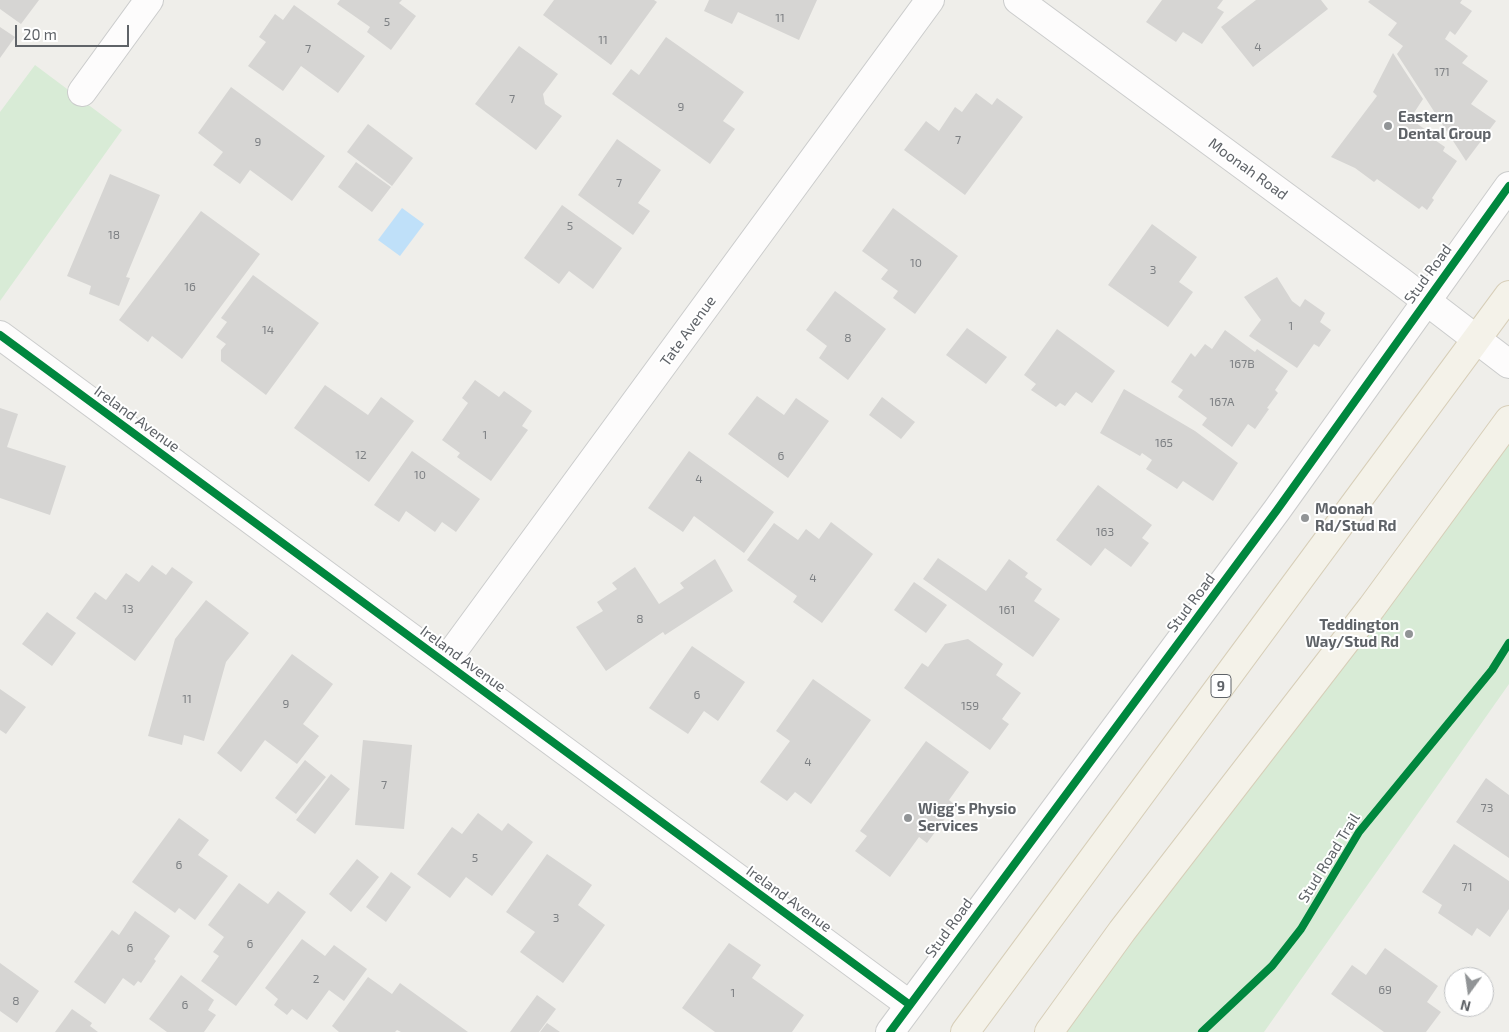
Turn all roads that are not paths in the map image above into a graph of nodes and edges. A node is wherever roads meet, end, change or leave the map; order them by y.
1 (149, 0) edge
2 (930, 0) edge
3 (1018, 0) edge
4 (82, 92) dead end
5 (1509, 186) edge
6 (1509, 295) edge
7 (1426, 300) junction
8 (0, 335) edge
9 (1476, 339) junction
10 (1509, 364) edge
11 (1509, 420) edge
12 (445, 662) junction
13 (910, 1005) junction
14 (890, 1032) edge
15 (965, 1032) edge
16 (1049, 1032) edge

1 - 4 street
2 - 12 street, Tate Avenue
3 - 7 street, Moonah Road
5 - 7 street, Stud Road
6 - 9 main road, 9
7 - 9 street, Moonah Road
7 - 13 street, Stud Road
8 - 12 street, Ireland Avenue
9 - 10 street, Moonah Road
9 - 15 main road, 9
11 - 16 main road
12 - 13 street, Ireland Avenue
13 - 14 street, Stud Road

